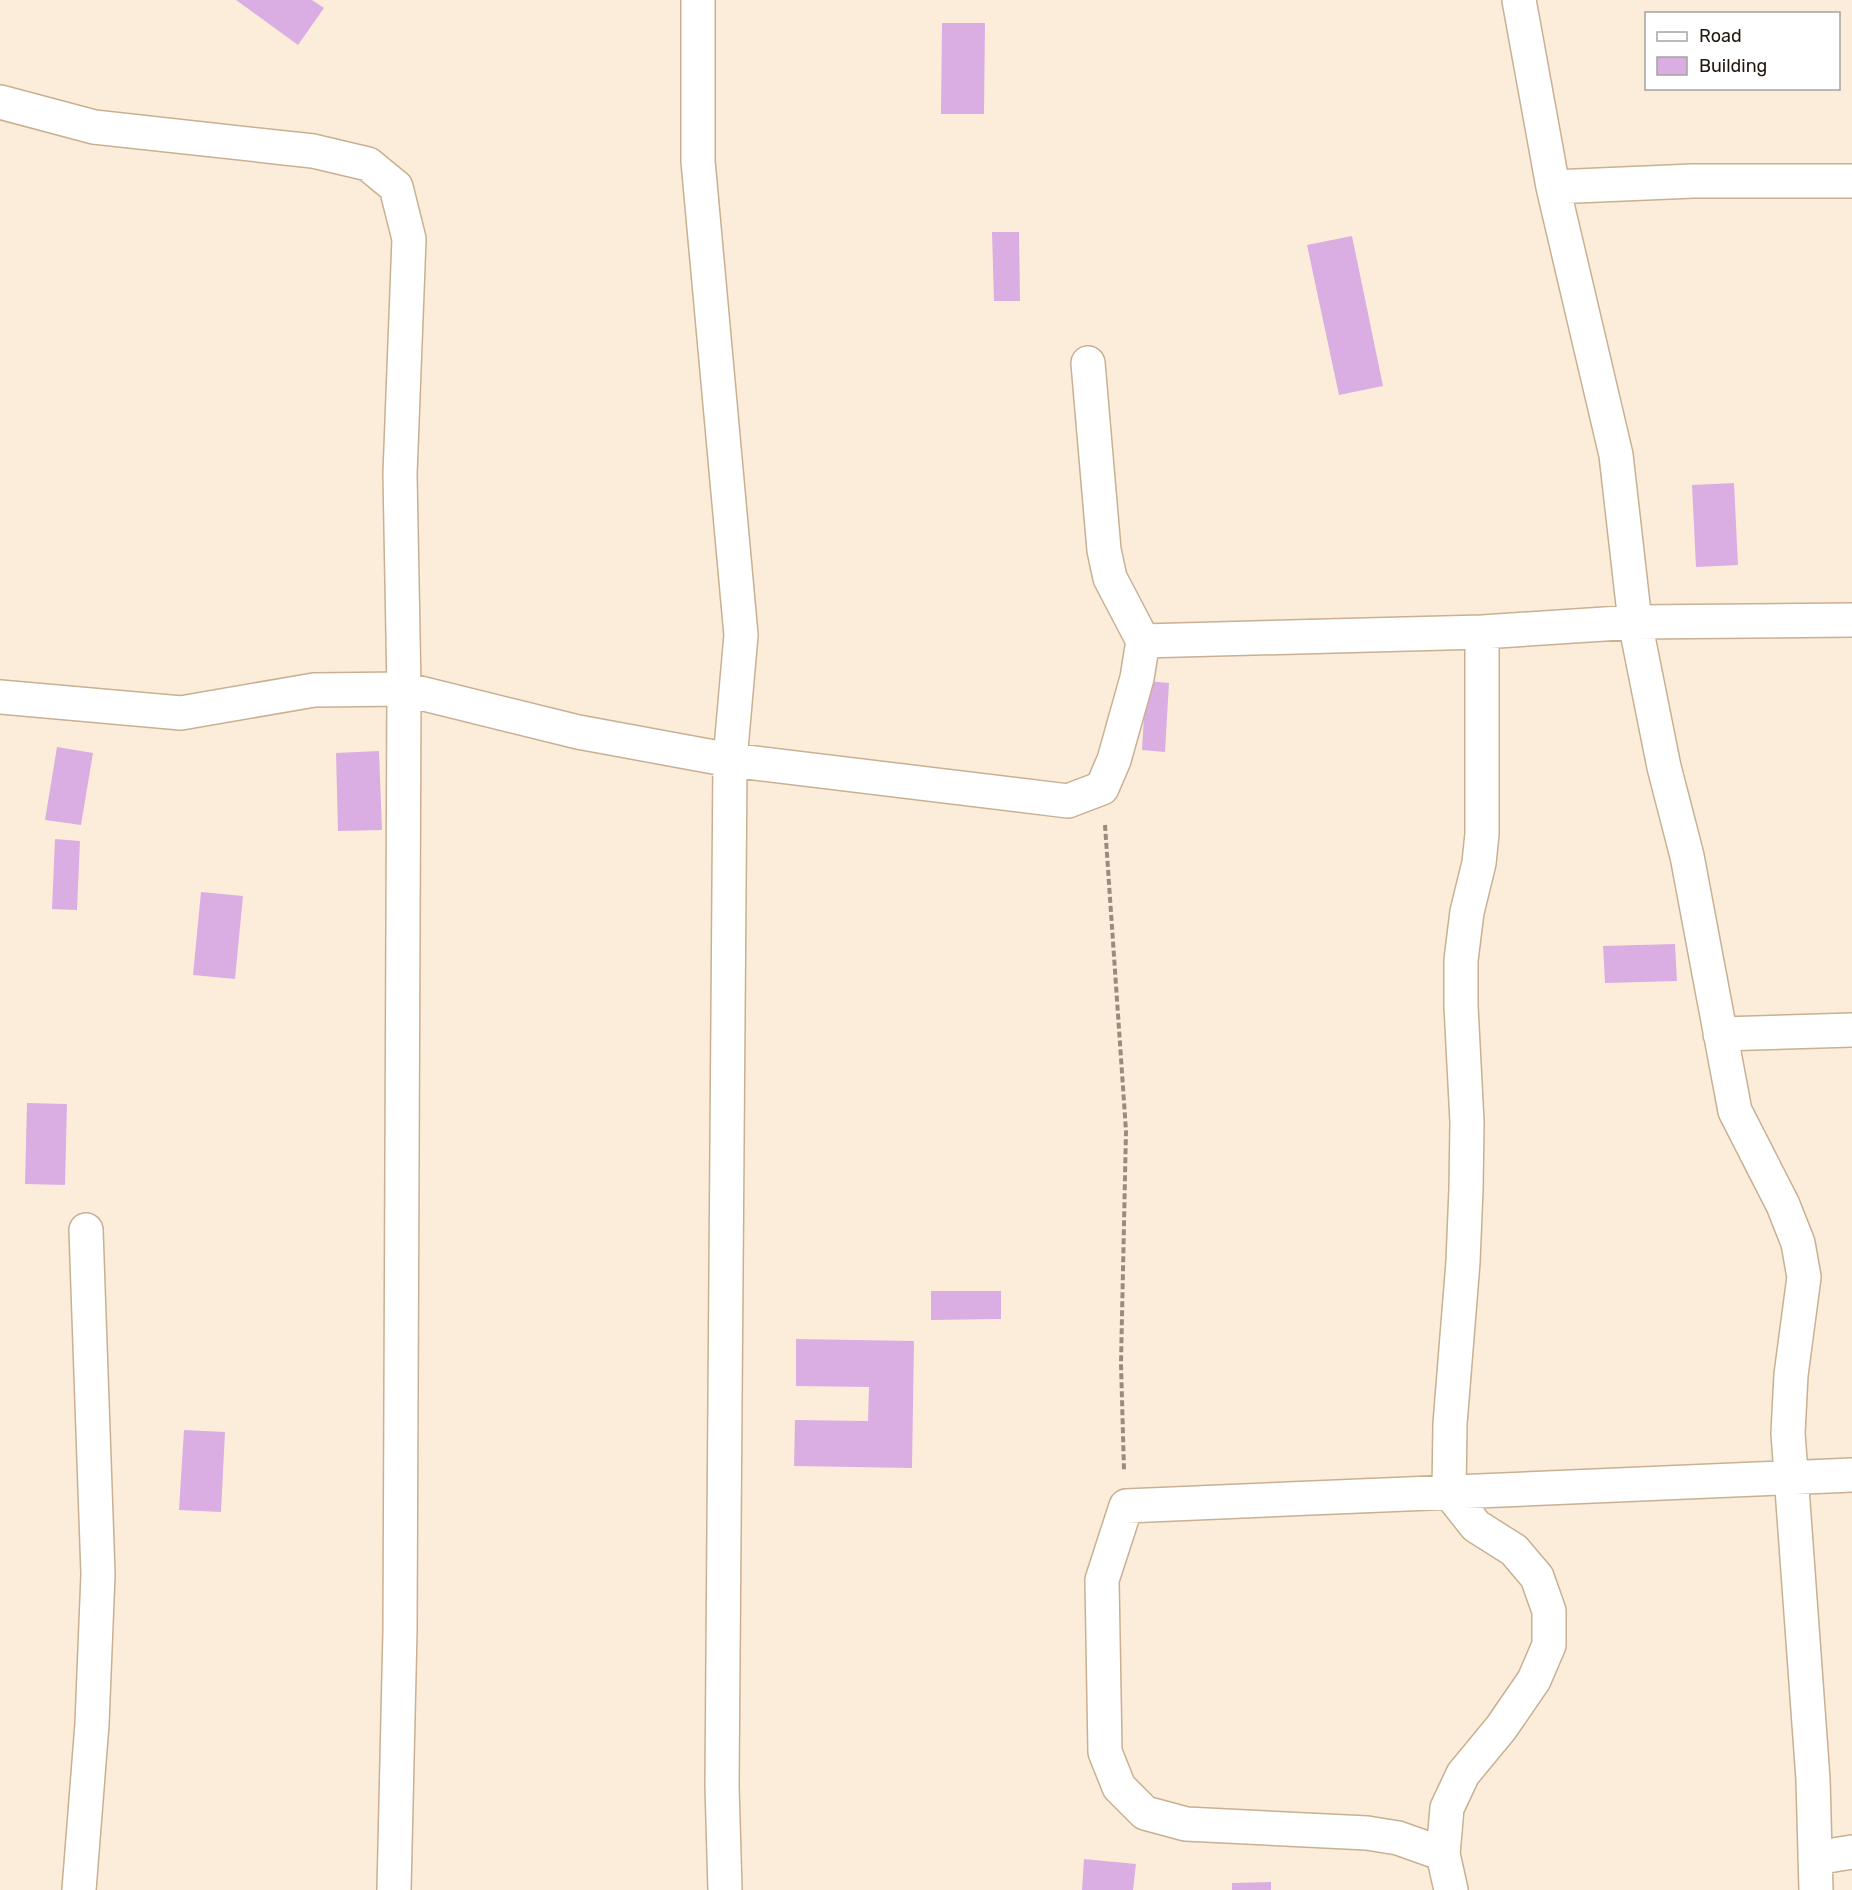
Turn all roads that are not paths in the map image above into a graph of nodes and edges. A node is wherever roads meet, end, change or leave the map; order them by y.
1 (698, 0) edge
2 (1519, 0) edge
3 (0, 102) edge
4 (1852, 181) edge
5 (1553, 187) junction
6 (1088, 363) dead end
7 (1852, 620) edge
8 (1635, 622) junction
9 (1482, 632) junction
10 (1143, 641) junction
11 (404, 689) junction
12 (0, 698) edge
13 (730, 760) junction
14 (1852, 1030) edge
15 (1720, 1034) junction
16 (86, 1230) dead end
17 (1852, 1475) edge
18 (1790, 1479) junction
19 (1449, 1492) junction
20 (1852, 1852) edge
21 (1443, 1854) junction
22 (1816, 1874) edge
23 (80, 1890) edge
24 (394, 1890) edge
25 (725, 1890) edge
26 (1450, 1890) edge

1 - 13 street
2 - 5 street
3 - 11 street
4 - 5 street
5 - 8 street
6 - 10 street
7 - 8 street
8 - 9 street
8 - 15 street
9 - 10 street
9 - 19 street
10 - 13 street
11 - 12 street
11 - 13 street
11 - 24 street
13 - 25 street
14 - 15 street
15 - 18 street
16 - 23 street
17 - 18 street
18 - 19 street
18 - 22 street
19 - 21 street
19 - 21 street
20 - 22 street
21 - 26 street

